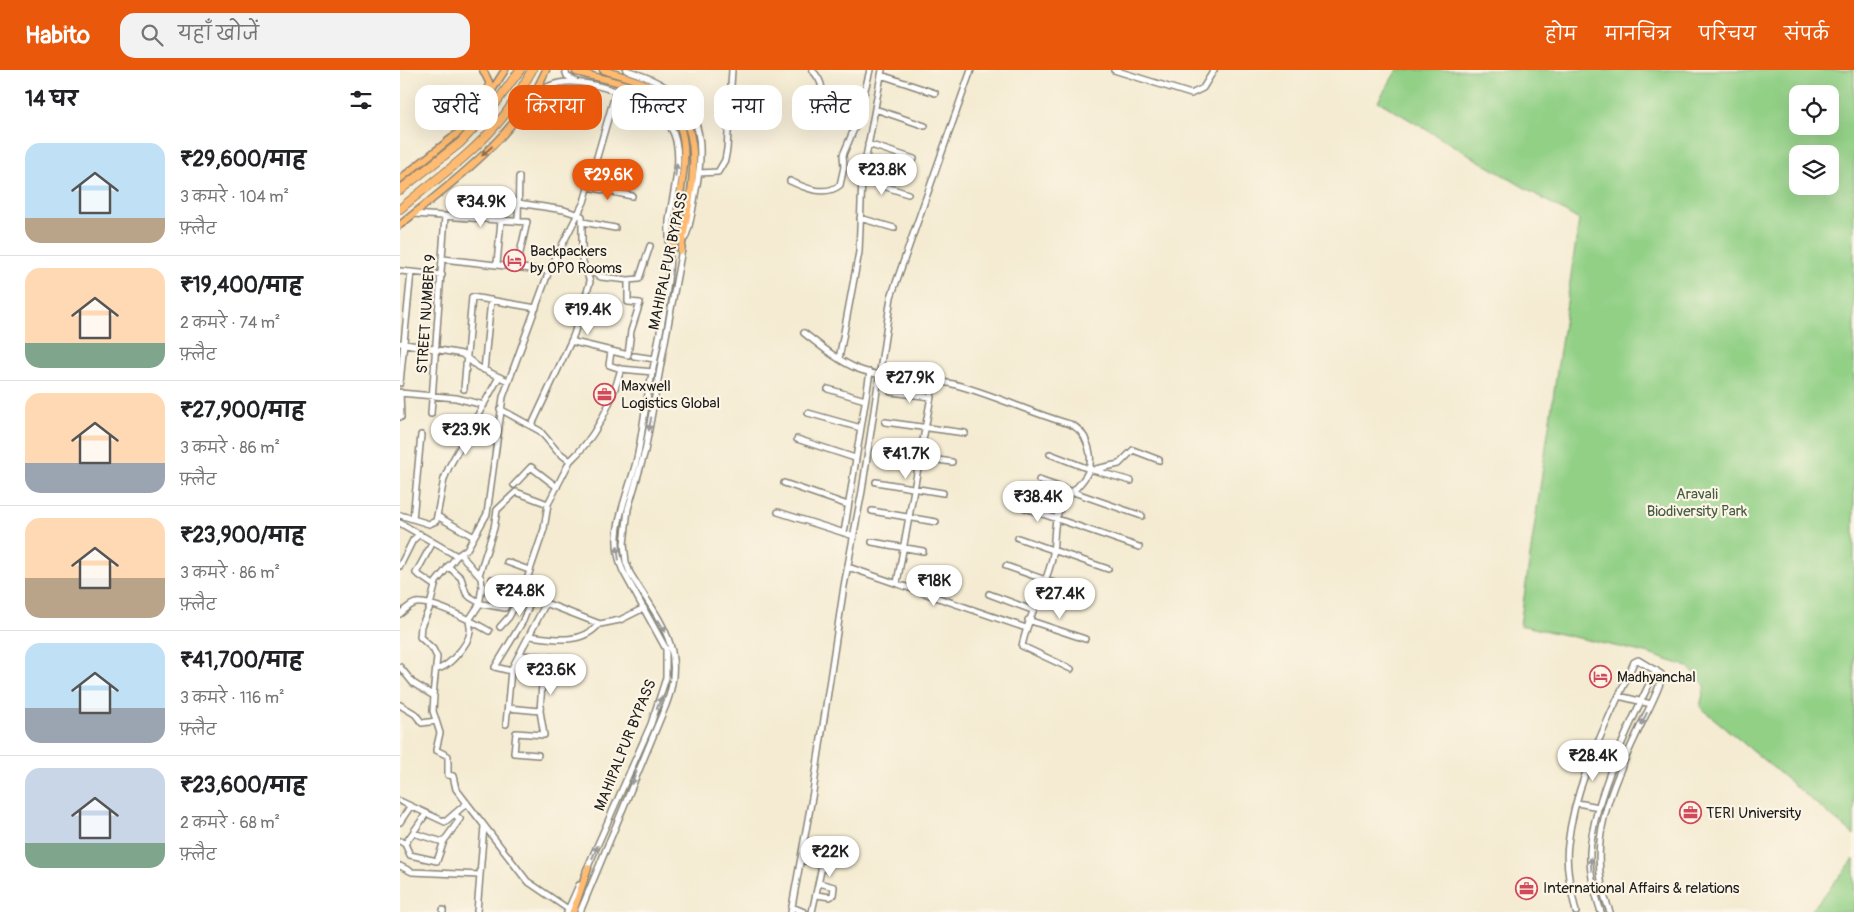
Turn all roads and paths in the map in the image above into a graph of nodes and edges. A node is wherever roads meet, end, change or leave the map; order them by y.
1 (483, 70) edge
2 (505, 70) edge
3 (520, 70) edge
4 (532, 70) edge
5 (546, 70) edge
6 (565, 70) edge
7 (602, 70) edge
8 (626, 70) edge
9 (732, 70) edge
10 (812, 70) edge
11 (870, 70) edge
12 (971, 70) edge
13 (1114, 70) edge
14 (1214, 70) edge
15 (576, 72) dead end
16 (882, 72) edge
17 (578, 82) junction
18 (489, 85) edge
19 (495, 85) edge
20 (538, 85) edge
21 (552, 85) edge
22 (822, 85) edge
23 (612, 90) edge
24 (935, 93) dead end
25 (498, 99) edge
26 (612, 105) edge
27 (875, 109) junction
28 (924, 126) dead end
29 (508, 129) edge
30 (460, 130) edge
31 (473, 130) edge
32 (671, 130) edge
33 (868, 144) junction
34 (914, 159) dead end
35 (699, 173) junction
36 (519, 177) dead end
37 (862, 179) junction
38 (400, 180) edge
39 (790, 181) dead end
40 (589, 187) junction
41 (400, 190) edge
42 (908, 194) dead end
43 (632, 196) dead end
44 (518, 203) junction
45 (400, 209) edge
46 (414, 214) junction
47 (579, 214) junction
48 (445, 216) junction
49 (860, 218) junction
50 (501, 220) junction
51 (518, 221) junction
52 (583, 222) junction
53 (400, 225) edge
54 (615, 228) dead end
55 (894, 228) dead end
56 (650, 246) dead end
57 (671, 250) junction
58 (680, 251) junction
59 (443, 259) junction
60 (497, 264) junction
61 (517, 266) junction
62 (586, 269) junction
63 (400, 271) edge
64 (549, 271) junction
65 (411, 272) junction
66 (442, 275) junction
67 (628, 280) junction
68 (491, 300) junction
69 (536, 308) junction
70 (804, 333) dead end
71 (572, 339) junction
72 (402, 343) edge
73 (435, 349) junction
74 (610, 352) junction
75 (634, 356) dead end
76 (467, 357) junction
77 (655, 359) junction
78 (839, 359) junction
79 (621, 368) junction
80 (484, 370) junction
81 (653, 372) junction
82 (870, 372) junction
83 (881, 374) junction
84 (499, 378) junction
85 (934, 380) junction
86 (508, 381) junction
87 (400, 383) edge
88 (464, 388) dead end
89 (828, 389) dead end
90 (400, 392) edge
91 (890, 392) dead end
92 (432, 395) junction
93 (931, 397) junction
94 (865, 400) junction
95 (484, 405) junction
96 (500, 408) junction
97 (808, 413) dead end
98 (431, 414) dead end
99 (400, 418) edge
100 (884, 422) dead end
101 (532, 425) junction
102 (926, 427) junction
103 (861, 428) junction
104 (965, 434) dead end
105 (421, 435) dead end
106 (797, 439) dead end
107 (881, 452) dead end
108 (1050, 454) dead end
109 (921, 457) junction
110 (855, 458) junction
111 (1159, 460) dead end
112 (570, 461) junction
113 (952, 462) dead end
114 (1091, 469) junction
115 (1039, 480) dead end
116 (1131, 481) dead end
117 (876, 482) dead end
118 (784, 483) dead end
119 (514, 486) dead end
120 (557, 487) junction
121 (915, 488) junction
122 (943, 493) dead end
123 (1073, 493) junction
124 (489, 502) junction
125 (548, 504) junction
126 (848, 505) junction
127 (499, 507) junction
128 (1025, 508) dead end
129 (872, 511) dead end
130 (778, 512) dead end
131 (487, 514) junction
132 (400, 516) edge
133 (437, 516) junction
134 (1142, 516) dead end
135 (495, 517) junction
136 (910, 518) junction
137 (413, 519) junction
138 (1056, 519) junction
139 (936, 522) dead end
140 (400, 523) edge
141 (420, 534) junction
142 (844, 534) junction
143 (854, 536) junction
144 (474, 537) junction
145 (1018, 538) dead end
146 (433, 542) junction
147 (872, 542) dead end
148 (905, 548) junction
149 (1139, 548) dead end
150 (1054, 550) junction
151 (923, 551) dead end
152 (459, 556) junction
153 (507, 562) dead end
154 (400, 566) edge
155 (448, 566) junction
156 (1006, 566) dead end
157 (848, 567) junction
158 (1108, 569) dead end
159 (529, 570) junction
160 (479, 575) junction
161 (492, 579) dead end
162 (1046, 580) junction
163 (898, 583) junction
164 (516, 585) junction
165 (434, 586) junction
166 (522, 590) junction
167 (989, 594) dead end
168 (1088, 595) dead end
169 (532, 598) junction
170 (480, 603) junction
171 (546, 603) junction
172 (430, 605) junction
173 (644, 608) junction
174 (1032, 610) junction
175 (400, 614) edge
176 (469, 620) junction
177 (1028, 620) junction
178 (599, 624) junction
179 (500, 627) dead end
180 (1026, 628) junction
181 (489, 631) dead end
182 (530, 636) junction
183 (1085, 639) dead end
184 (520, 655) junction
185 (544, 657) junction
186 (557, 658) dead end
187 (400, 667) edge
188 (436, 669) junction
189 (1071, 669) dead end
190 (1656, 670) junction
191 (511, 671) junction
192 (433, 695) junction
193 (1619, 696) junction
194 (1641, 701) junction
195 (1651, 704) junction
196 (400, 705) edge
197 (508, 708) junction
198 (540, 711) junction
199 (436, 721) junction
200 (506, 724) dead end
201 (538, 755) dead end
202 (400, 801) edge
203 (467, 803) junction
204 (1577, 803) junction
205 (410, 807) junction
206 (1599, 807) junction
207 (426, 814) junction
208 (454, 814) junction
209 (400, 822) edge
210 (484, 826) junction
211 (412, 833) junction
212 (403, 842) edge
213 (443, 842) junction
214 (801, 859) junction
215 (400, 866) edge
216 (588, 868) joint
217 (480, 875) junction
218 (819, 883) junction
219 (817, 894) junction
220 (792, 909) edge
221 (569, 911) edge
222 (477, 912) edge
223 (580, 912) edge
224 (804, 912) edge
225 (812, 912) edge
226 (1576, 912) edge
227 (1601, 912) edge
228 (1610, 912) edge

1 - 18 main road
2 - 19 main road
3 - 25 highway
4 - 45 highway
5 - 20 main road
6 - 17 street
7 - 58 main road
8 - 35 street, MAHIPALPUR BYPASS
9 - 35 street
10 - 22 street
11 - 39 street
12 - 83 street
13 - 14 street
15 - 57 main road
16 - 24 street
16 - 27 street
17 - 21 street, MAHIPALPUR BYPASS
17 - 23 street, MAHIPALPUR BYPASS
26 - 40 street
27 - 28 street
27 - 33 street
29 -> 46 main road
30 - 38 main road
31 - 41 highway
57 -> 32 street, MAHIPALPUR BYPASS
33 - 34 street
33 - 37 street
35 - 58 street, MAHIPALPUR BYPASS
36 - 44 street
37 - 42 street
37 - 49 street
40 - 43 street
40 - 47 street
44 - 47 street
44 - 51 street
46 - 48 street
46 - 53 main road
47 - 52 street
47 - 64 street
48 - 50 street
48 - 59 street, STREET NUMBER 9
49 - 55 street
49 - 78 street
50 - 51 street
50 - 60 street
51 - 61 street
52 - 54 street
52 - 62 street
56 - 67 street
57 - 77 street, MAHIPALPUR BYPASS
58 -> 223 street, MAHIPALPUR BYPASS
59 - 60 street
59 - 66 street, STREET NUMBER 9
60 - 61 street
61 - 64 street
62 - 67 street
62 - 71 street
63 - 65 street
64 - 69 street
65 - 66 street
65 - 72 street
66 - 73 street, STREET NUMBER 9
67 - 74 street
68 - 69 street
68 - 76 street
68 - 80 street
69 - 86 street
70 - 78 street
71 - 74 street
71 - 101 street
72 - 73 street
72 - 87 street
73 - 76 street
73 - 92 street, STREET NUMBER 9
74 - 79 street
75 - 77 street
76 - 80 street
76 - 88 street
77 - 81 street, MAHIPALPUR BYPASS
78 - 82 street
79 - 81 street
79 - 112 street
80 - 84 street
173 -> 81 street, MAHIPALPUR BYPASS
82 - 83 street
82 - 94 street
83 - 85 street
83 - 143 street
84 - 86 street
84 - 95 street
85 - 93 street
85 - 114 street
86 - 96 street
89 - 94 street
90 - 92 street
90 - 99 street
91 - 93 street
92 - 95 street
92 - 98 street, STREET NUMBER 9
93 - 102 street
94 - 103 street
95 - 133 street
96 - 101 street
96 - 124 street
97 - 103 street
100 - 102 street
101 - 112 street
102 - 104 street
102 - 109 street
103 - 110 street
105 - 137 street
106 - 110 street
107 - 109 street
108 - 114 street
109 - 113 street
109 - 121 street
110 - 126 street
111 - 114 street
112 - 120 street
114 - 116 street
114 - 123 street
115 - 123 street
117 - 121 street
118 - 126 street
119 - 120 street
120 - 125 street
121 - 122 street
121 - 136 street
123 - 134 street
123 - 138 street
124 - 127 street
124 - 131 street
125 - 127 street
125 - 159 street
126 - 142 street
127 - 135 street
128 - 138 street
129 - 136 street
130 - 142 street
131 - 135 street
131 - 144 street
132 - 137 street
133 - 137 street
133 - 144 street
135 - 160 street
136 - 139 street
136 - 148 street
138 - 149 street
138 - 150 street
140 - 141 street
141 - 146 street
141 - 154 street
142 - 143 street
143 - 157 street
144 - 152 street
145 - 150 street
146 - 152 street
146 - 165 street
147 - 148 street
148 - 151 street
148 - 163 street
150 - 158 street
150 - 162 street
152 - 155 street
152 - 160 street
153 - 159 street
155 - 165 street
155 - 170 street
156 - 162 street
157 - 163 street
157 - 214 street
159 - 166 street
160 - 170 street
161 - 164 street
162 - 168 street
162 - 174 street
163 - 180 street
164 - 166 street
164 - 170 street
165 - 172 street
166 - 169 street
166 - 179 street
167 - 174 street
169 - 171 street
169 - 191 street
170 - 176 street
171 - 178 street
171 - 182 street
172 - 175 street
172 - 176 street
172 - 188 street
173 - 178 street
216 -> 173 street, MAHIPALPUR BYPASS
174 - 177 street
176 - 181 street
176 - 188 street
177 - 180 street
177 - 183 street
178 - 182 street
180 - 189 street
182 - 184 street
184 - 185 street
184 - 191 street
185 - 186 street
185 - 198 street
187 - 192 street
188 - 192 street
190 - 193 street
190 - 194 street
190 - 195 street
191 - 197 street
192 - 199 street
193 - 194 street
193 - 204 street
194 - 195 street
194 - 206 street
195 -> 228 street
196 - 199 street
197 - 198 street
197 - 200 street
198 - 201 street
199 - 203 street
202 - 205 street
203 - 208 street
203 - 210 street
204 - 206 street
204 - 226 street
205 - 207 street
205 - 209 street
227 -> 206 street
207 - 208 street
207 - 211 street
208 - 213 street
210 - 217 street
210 - 221 street
211 - 212 street
211 - 213 street
212 - 213 street
214 - 218 street
214 - 220 street
215 - 217 street
216 - 221 main road
217 - 222 street
218 - 219 street
218 - 219 street
219 - 225 street
220 - 224 street

